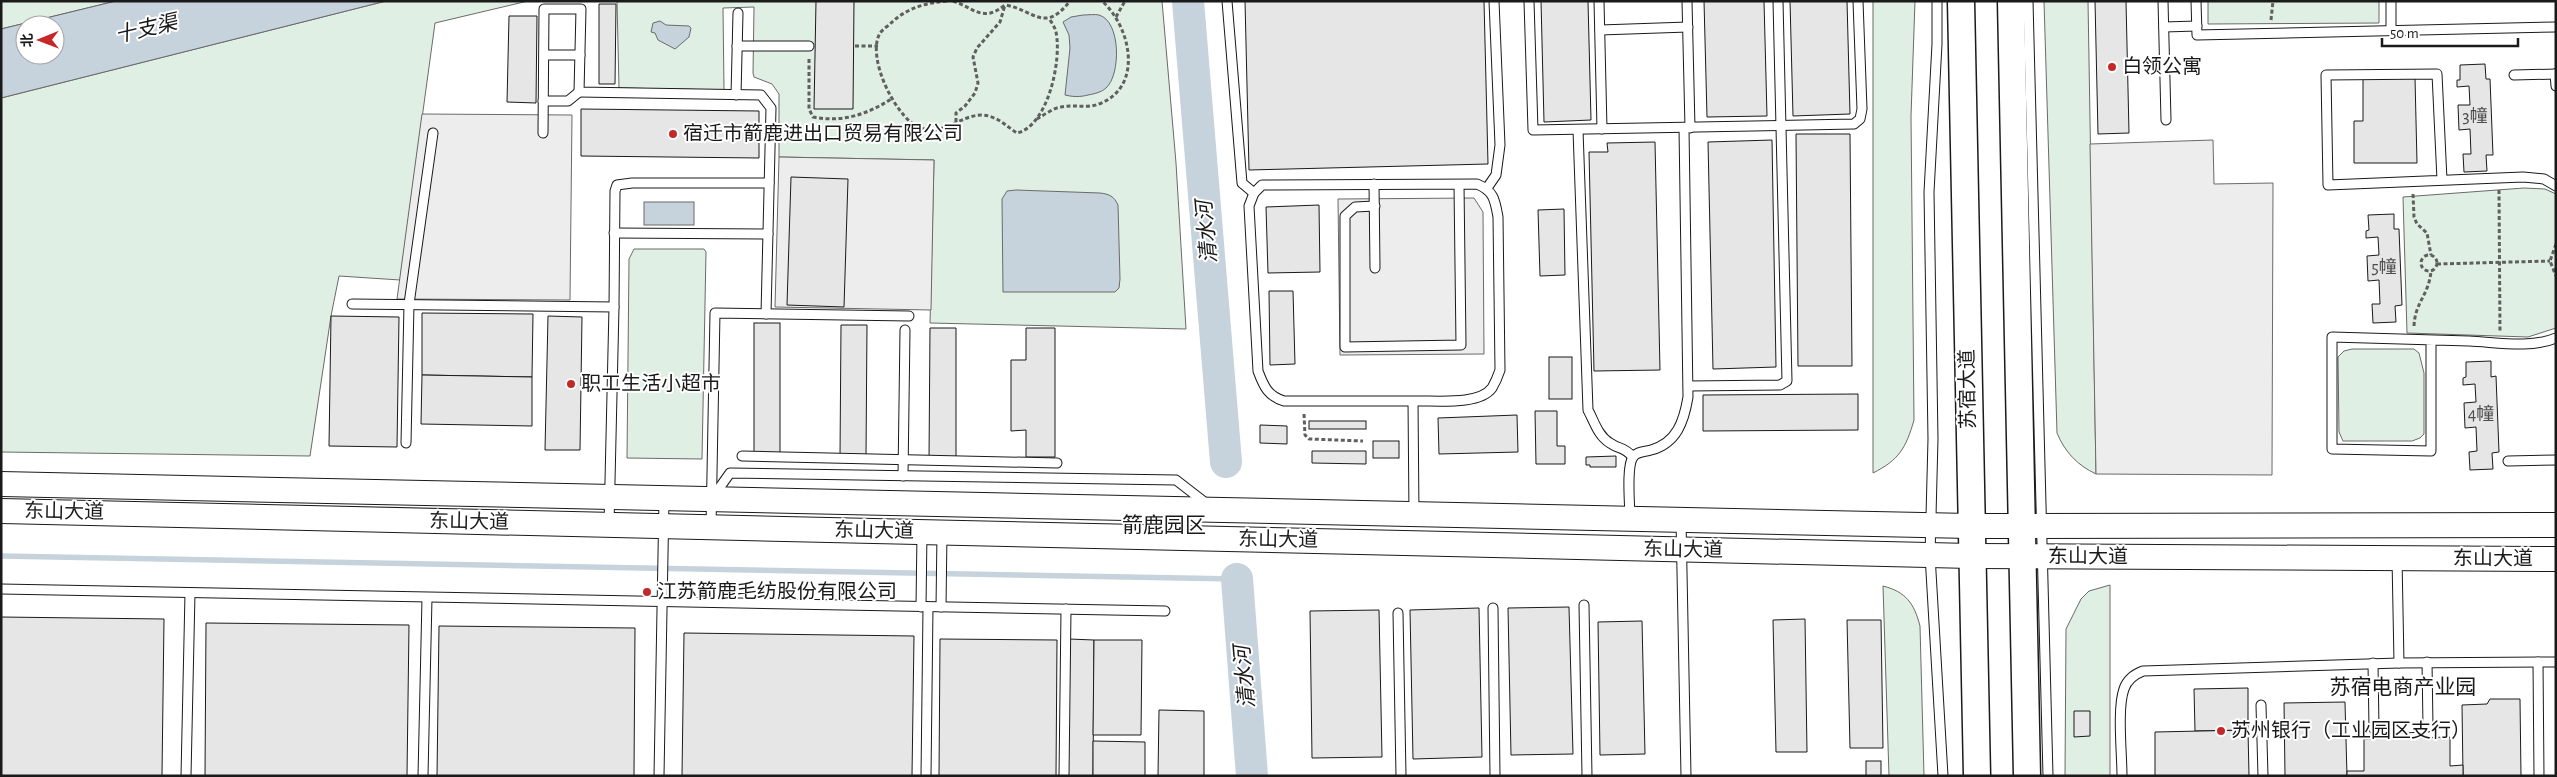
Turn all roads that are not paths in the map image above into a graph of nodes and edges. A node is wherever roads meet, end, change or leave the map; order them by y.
1 (1227, 1) edge
2 (1494, 1) edge
3 (1529, 1) edge
4 (1599, 1) edge
5 (1687, 1) edge
6 (1778, 1) edge
7 (1858, 1) edge
8 (1937, 1) edge
9 (1962, 1) edge
10 (2012, 1) edge
11 (2028, 1) edge
12 (2163, 1) edge
13 (2196, 1) edge
14 (2390, 1) edge
15 (738, 13) dead end
16 (2164, 26) junction
17 (2197, 26) junction
18 (1688, 27) junction
19 (2556, 27) edge
20 (1600, 30) junction
21 (2391, 31) junction
22 (737, 46) junction
23 (809, 46) road end
24 (544, 55) junction
25 (580, 55) junction
26 (2556, 74) edge
27 (2514, 75) dead end
28 (2556, 86) edge
29 (579, 92) junction
30 (736, 95) junction
31 (544, 102) junction
32 (2166, 120) dead end
33 (1780, 126) junction
34 (1687, 128) junction
35 (1602, 129) junction
36 (1578, 130) junction
37 (433, 133) dead end
38 (543, 133) dead end
39 (2442, 180) junction
40 (769, 183) junction
41 (1374, 184) junction
42 (1460, 184) junction
43 (2556, 186) edge
44 (1487, 188) junction
45 (1254, 193) junction
46 (1374, 206) junction
47 (614, 233) junction
48 (768, 234) junction
49 (1375, 268) dead end
50 (352, 304) dead end
51 (409, 304) junction
52 (614, 307) junction
53 (766, 314) junction
54 (909, 316) dead end
55 (905, 330) dead end
56 (2556, 339) edge
57 (2431, 340) junction
58 (1689, 386) junction
59 (1413, 401) junction
60 (406, 443) dead end
61 (742, 456) dead end
62 (1633, 457) junction
63 (903, 460) junction
64 (2556, 460) edge
65 (2508, 461) dead end
66 (1057, 463) dead end
67 (903, 476) junction
68 (1, 484) edge
69 (610, 497) junction
70 (664, 498) junction
71 (711, 499) junction
72 (1215, 510) junction
73 (1, 511) edge
74 (1414, 514) junction
75 (1630, 519) junction
76 (1681, 520) junction
77 (609, 525) junction
78 (2556, 525) edge
79 (664, 526) junction
80 (1931, 526) junction
81 (1970, 526) junction
82 (2032, 526) junction
83 (711, 527) junction
84 (932, 532) junction
85 (1681, 550) junction
86 (1930, 555) junction
87 (1972, 556) junction
88 (2033, 556) junction
89 (2396, 558) junction
90 (2556, 559) edge
91 (1, 589) edge
92 (190, 593) junction
93 (427, 598) junction
94 (662, 603) junction
95 (1584, 605) dead end
96 (924, 607) junction
97 (941, 607) junction
98 (1493, 608) dead end
99 (1066, 609) junction
100 (1165, 611) dead end
101 (1398, 613) dead end
102 (2399, 662) junction
103 (2427, 662) junction
104 (2538, 662) junction
105 (2556, 662) edge
106 (2373, 663) junction
107 (2262, 705) dead end
108 (186, 776) edge
109 (423, 776) edge
110 (659, 776) edge
111 (926, 776) edge
112 (1064, 776) edge
113 (1401, 776) edge
114 (1496, 776) edge
115 (1587, 776) edge
116 (1686, 776) edge
117 (1943, 776) edge
118 (1977, 776) edge
119 (2026, 776) edge
120 (2048, 776) edge
121 (2122, 776) edge
122 (2263, 776) edge
123 (2539, 776) edge

1 - 45 lane
2 - 44 lane
3 - 36 lane
4 - 20 lane
5 - 18 lane
6 - 33 lane
7 - 33 lane
8 - 80 lane
9 - 81 main road, 苏宿大道
10 - 82 main road
11 - 82 lane
12 - 16 lane
13 - 17 lane
14 - 21 lane
15 - 22 lane
16 - 17 lane
16 - 32 lane
17 - 21 lane
18 - 20 lane
18 - 34 lane
19 - 21 lane
20 - 35 lane
22 - 23 lane
22 - 30 lane
24 - 25 lane
24 - 25 lane
24 - 31 lane
25 - 29 lane
26 - 27 lane
26 - 28 lane
29 - 30 lane
29 - 31 lane
30 - 40 lane
31 - 38 lane
33 - 34 lane
33 - 58 lane
34 - 35 lane
34 - 58 lane
35 - 36 lane
36 - 62 lane
37 - 51 lane
39 - 39 lane
39 - 43 lane
40 - 47 lane
40 - 48 lane
41 - 42 lane
41 - 45 lane
41 - 46 lane
42 - 44 lane
42 - 46 lane
44 - 59 lane
45 - 59 lane
46 - 49 lane
47 - 48 lane
47 - 52 lane
48 - 53 lane
50 - 51 lane
51 - 52 lane
51 - 60 lane
52 - 69 lane
53 - 54 lane
53 - 71 lane
55 - 63 lane
56 - 57 lane
57 - 57 lane
58 - 62 lane
59 - 74 lane
61 - 63 lane
62 - 75 lane
63 - 66 lane
63 - 67 lane
64 - 65 lane
67 - 71 lane
67 - 72 lane
68 - 69 main road, 东山大道
69 - 70 main road, 东山大道
69 - 77 lane
70 - 71 main road, 东山大道
70 - 79 lane
71 - 72 main road, 东山大道
71 - 83 lane
72 - 74 main road, 东山大道
73 - 77 main road, 东山大道
74 - 75 main road, 东山大道
75 - 76 main road, 东山大道
76 - 80 main road, 东山大道
76 - 85 lane
77 - 79 main road, 东山大道
78 - 82 main road, 东山大道
79 - 83 main road, 东山大道
79 - 94 lane
80 - 81 main road, 东山大道
80 - 86 lane
81 - 82 main road, 东山大道
81 - 87 main road, 苏宿大道
82 - 88 main road
83 - 84 main road, 东山大道
84 - 85 main road, 东山大道
84 - 96 lane
84 - 97 lane
85 - 86 main road, 东山大道
85 - 116 lane
86 - 87 main road, 东山大道
86 - 117 lane
87 - 88 main road, 东山大道
87 - 118 main road, 苏宿大道
88 - 89 main road, 东山大道
88 - 119 main road
88 - 120 lane
89 - 90 main road, 东山大道
89 - 102 lane
91 - 92 lane
92 - 93 lane
92 - 108 lane
93 - 94 lane
93 - 109 lane
94 - 96 lane
94 - 110 lane
95 - 115 lane
96 - 97 lane
96 - 111 lane
97 - 99 lane
98 - 114 lane
99 - 100 lane
99 - 112 lane
101 - 113 lane
102 - 103 lane
102 - 106 lane
103 - 104 lane
103 - 106 lane
104 - 105 lane
104 - 123 lane
106 - 121 lane
107 - 122 lane

